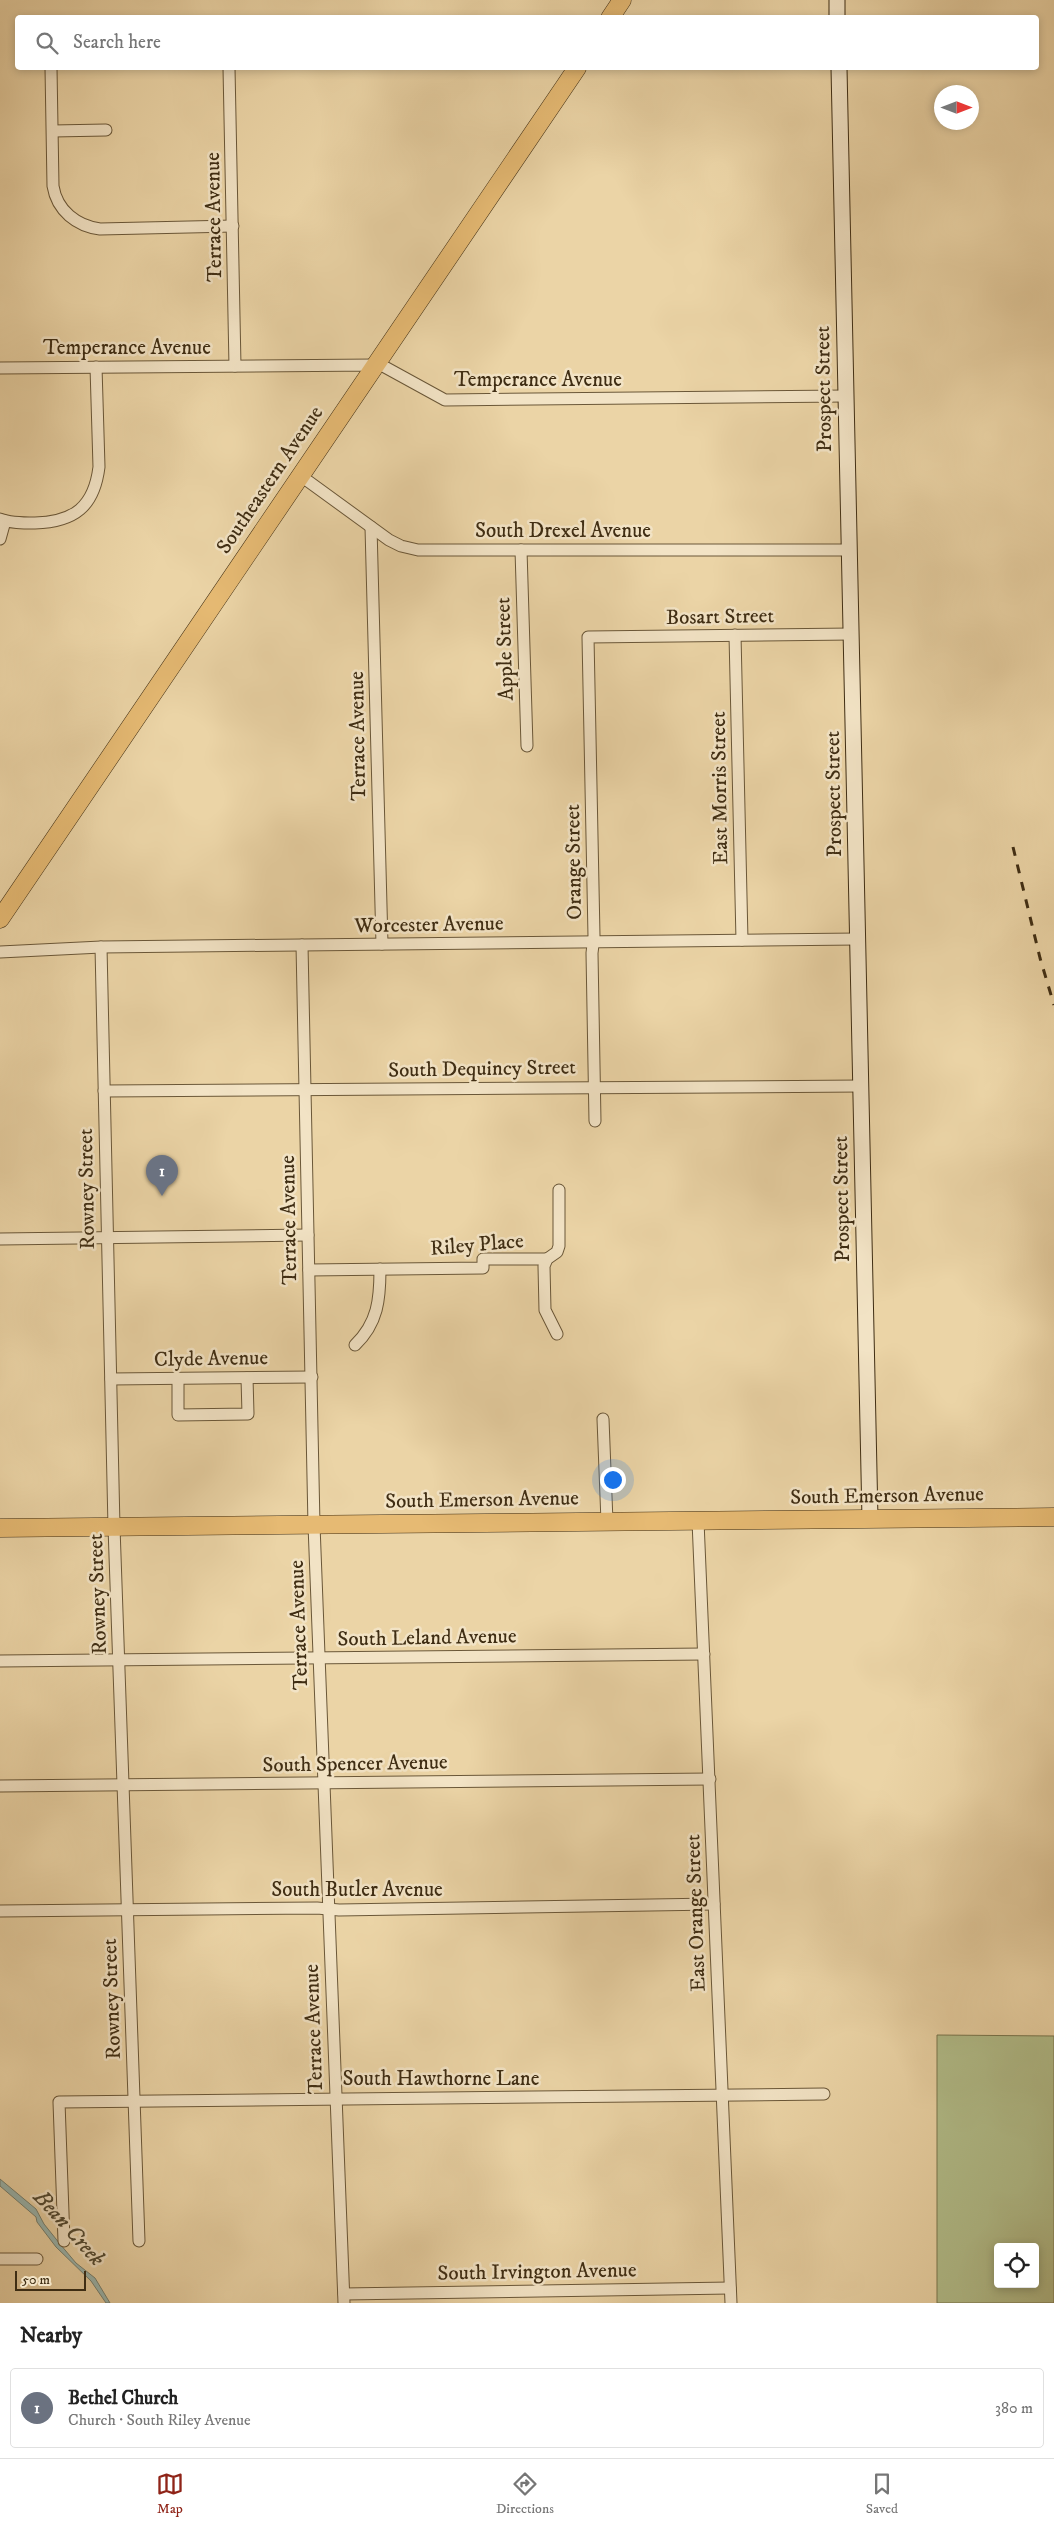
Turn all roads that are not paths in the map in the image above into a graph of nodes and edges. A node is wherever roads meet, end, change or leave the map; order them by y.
1 (622, 0) edge
2 (837, 0) edge
3 (612, 15) edge
4 (838, 15) edge
5 (51, 70) edge
6 (229, 70) edge
7 (576, 70) edge
8 (838, 70) edge
9 (106, 130) dead end
10 (52, 131) junction
11 (233, 226) junction
12 (375, 365) junction
13 (235, 366) junction
14 (96, 367) junction
15 (0, 368) edge
16 (846, 396) junction
17 (301, 476) junction
18 (3, 520) edge
19 (371, 527) junction
20 (0, 539) edge
21 (521, 550) junction
22 (849, 550) junction
23 (852, 634) junction
24 (735, 636) junction
25 (588, 637) joint
26 (527, 746) dead end
27 (0, 919) edge
28 (858, 939) junction
29 (742, 940) junction
30 (593, 942) junction
31 (382, 944) junction
32 (302, 945) junction
33 (101, 946) junction
34 (0, 952) edge
35 (861, 1086) junction
36 (594, 1087) junction
37 (305, 1089) junction
38 (104, 1091) junction
39 (595, 1121) dead end
40 (558, 1190) dead end
41 (308, 1235) junction
42 (107, 1237) junction
43 (0, 1239) edge
44 (547, 1259) junction
45 (380, 1269) junction
46 (309, 1270) junction
47 (557, 1334) dead end
48 (363, 1342) dead end
49 (312, 1377) junction
50 (178, 1378) junction
51 (247, 1378) junction
52 (111, 1379) junction
53 (603, 1419) dead end
54 (1054, 1517) edge
55 (870, 1519) junction
56 (698, 1521) junction
57 (607, 1522) junction
58 (314, 1525) junction
59 (114, 1527) junction
60 (0, 1528) edge
61 (704, 1654) junction
62 (319, 1658) junction
63 (119, 1660) junction
64 (0, 1661) edge
65 (710, 1779) junction
66 (324, 1782) junction
67 (124, 1785) junction
68 (0, 1786) edge
69 (714, 1904) junction
70 (329, 1909) junction
71 (128, 1910) junction
72 (0, 1911) edge
73 (824, 2094) dead end
74 (722, 2095) junction
75 (335, 2098) junction
76 (134, 2102) junction
77 (64, 2241) dead end
78 (139, 2241) dead end
79 (0, 2259) edge
80 (37, 2259) dead end
81 (730, 2288) junction
82 (344, 2298) edge
83 (730, 2303) edge

1 - 3 main road
2 - 4 main road
5 - 10 street
6 - 11 street, Terrace Avenue
7 - 12 main road, Southeastern Avenue
8 - 16 main road, Prospect Street
9 - 10 street
10 - 11 street
11 - 13 street, Terrace Avenue
12 - 13 street, Temperance Avenue
12 - 16 street, Temperance Avenue
12 - 17 main road, Southeastern Avenue
13 - 14 street, Temperance Avenue
14 - 15 street, Temperance Avenue
14 - 18 street
16 - 22 main road, Prospect Street
17 - 19 street, South Drexel Avenue
17 - 27 main road, Southeastern Avenue
18 - 20 street
19 - 21 street, South Drexel Avenue
19 - 31 street, Terrace Avenue
21 - 22 street, South Drexel Avenue
21 - 26 street, Apple Street
22 - 23 main road, Prospect Street
23 - 24 street, Bosart Street
23 - 28 main road, Prospect Street
24 - 25 street, Bosart Street
24 - 29 street, East Morris Street
25 - 30 street, Orange Street
28 - 29 street, Worcester Avenue
28 - 35 main road, Prospect Street
29 - 30 street, Worcester Avenue
30 - 31 street, Worcester Avenue
30 - 36 street, Orange Street
31 - 32 street, Worcester Avenue
32 - 33 street, Worcester Avenue
32 - 37 street, Terrace Avenue
33 - 34 street, Worcester Avenue
33 - 38 street, Rowney Street
35 - 36 street, South Dequincy Street
35 - 55 main road, Prospect Street
36 - 37 street, South Dequincy Street
36 - 39 street, Orange Street
37 - 38 street, South Dequincy Street
37 - 41 street, Terrace Avenue
38 - 42 street, Rowney Street
40 - 44 street, Riley Place
41 - 42 street
41 - 46 street, Terrace Avenue
42 - 43 street
42 - 52 street, Rowney Street
44 - 45 street, Riley Place
44 - 47 street, Riley Place
45 - 46 street, Riley Place
45 - 48 street
46 - 49 street, Terrace Avenue
49 - 51 street, Clyde Avenue
49 - 58 street, Terrace Avenue
50 - 51 street, Clyde Avenue
50 - 51 street
50 - 52 street, Clyde Avenue
52 - 59 street, Rowney Street
53 - 57 street
54 - 55 main road, South Emerson Avenue
55 - 56 main road, South Emerson Avenue
56 - 57 main road, South Emerson Avenue
56 - 61 street, East Orange Street
57 - 58 main road, South Emerson Avenue
58 - 59 main road, South Emerson Avenue
58 - 62 street, Terrace Avenue
59 - 60 main road, South Emerson Avenue
59 - 63 street, Rowney Street
61 - 62 street, South Leland Avenue
61 - 65 street, East Orange Street
62 - 63 street, South Leland Avenue
62 - 66 street, Terrace Avenue
63 - 64 street, South Leland Avenue
63 - 67 street, Rowney Street
65 - 66 street, South Spencer Avenue
65 - 69 street, East Orange Street
66 - 67 street, South Spencer Avenue
66 - 70 street, Terrace Avenue
67 - 68 street, South Spencer Avenue
67 - 71 street, Rowney Street
69 - 70 street, South Butler Avenue
69 - 74 street, East Orange Street
70 - 71 street, South Butler Avenue
70 - 75 street, Terrace Avenue
71 - 72 street, South Butler Avenue
71 - 76 street, Rowney Street
73 - 74 street, South Hawthorne Lane
74 - 75 street, South Hawthorne Lane
74 - 81 street, East Orange Street
75 - 76 street, South Hawthorne Lane
75 - 82 street, Terrace Avenue
76 - 77 street, South Hawthorne Lane
76 - 78 street, Rowney Street
79 - 80 street
81 - 82 street, South Irvington Avenue
81 - 83 street, East Orange Street

